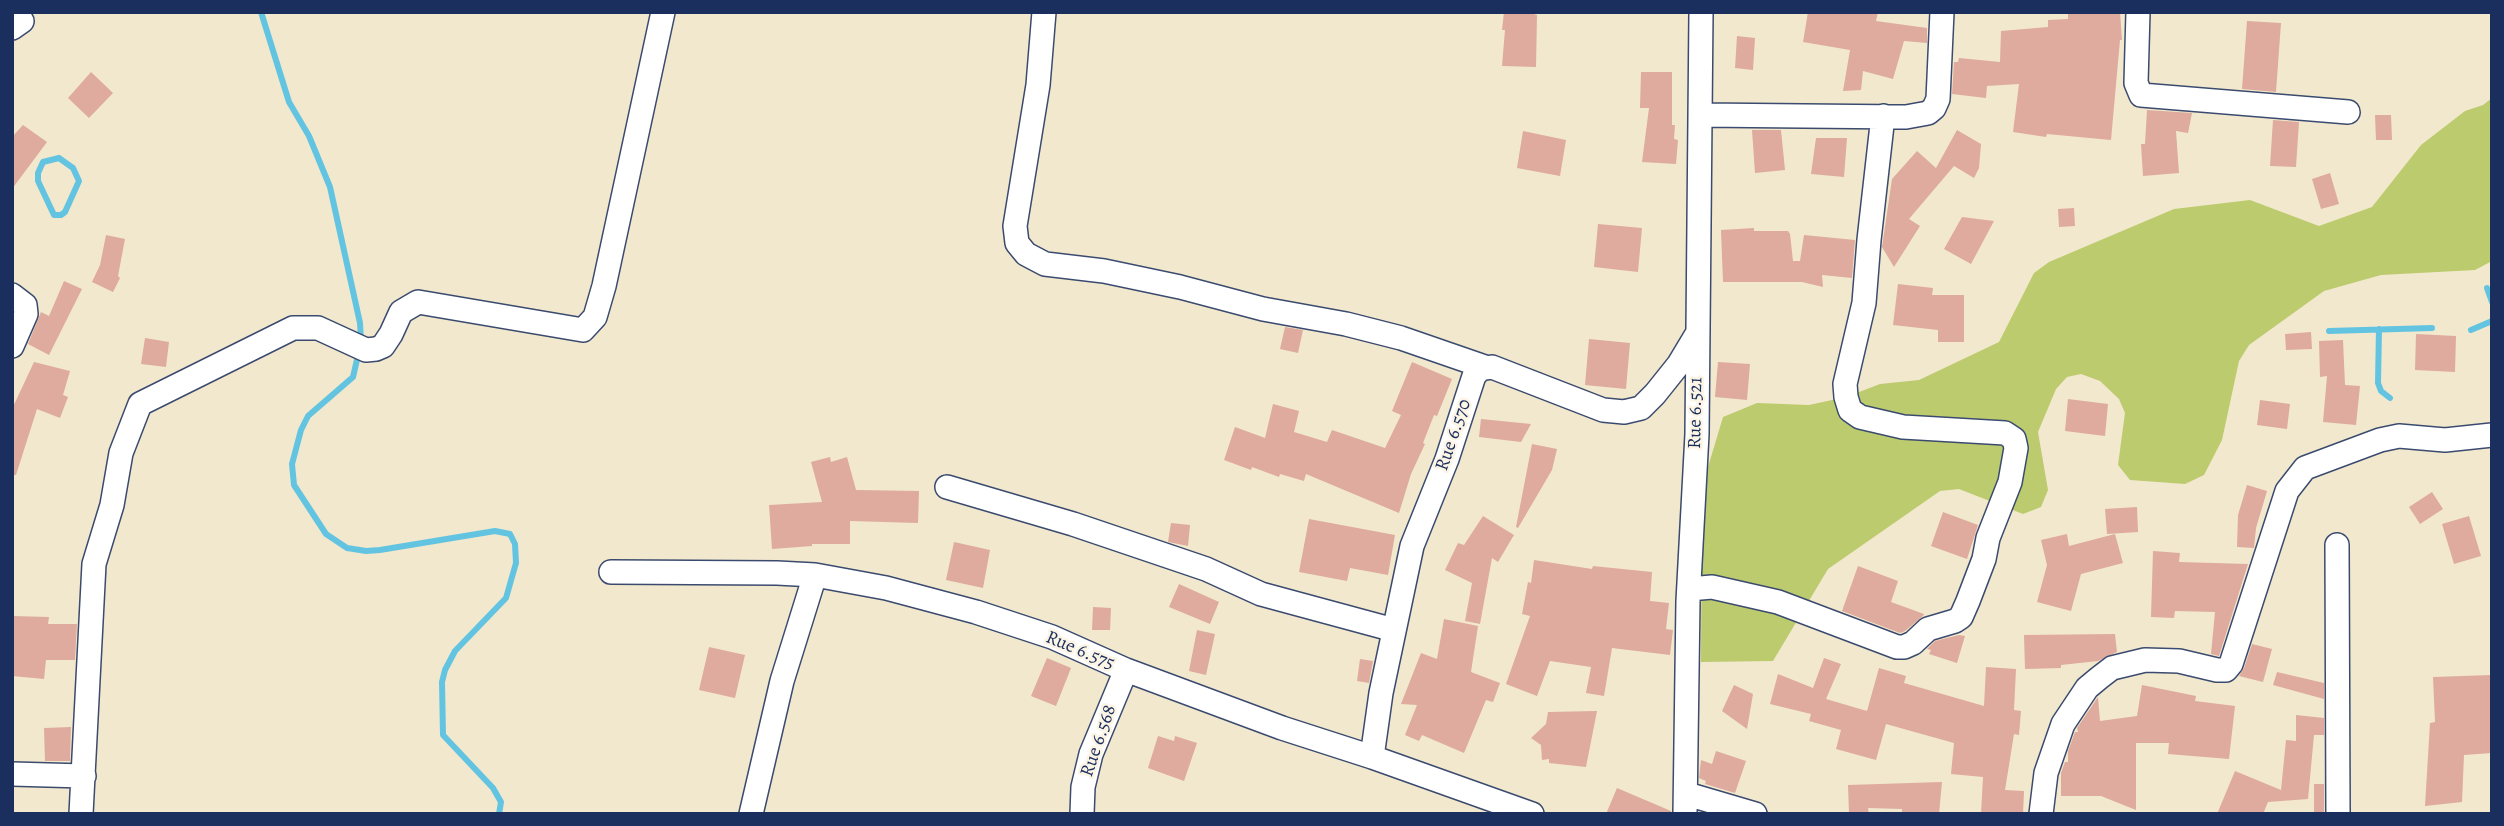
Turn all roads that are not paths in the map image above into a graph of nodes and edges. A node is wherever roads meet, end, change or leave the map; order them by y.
1 (663, 12) edge
2 (1044, 12) edge
3 (1701, 12) edge
4 (1942, 12) edge
5 (2138, 12) edge
6 (2348, 112) dead end
7 (1701, 115) junction
8 (1883, 116) junction
9 (12, 295) edge
10 (1697, 334) junction
11 (12, 346) edge
12 (1485, 367) junction
13 (2492, 435) edge
14 (947, 486) dead end
15 (2337, 545) dead end
16 (611, 572) dead end
17 (815, 575) junction
18 (1689, 589) junction
19 (1394, 630) junction
20 (1125, 670) junction
21 (1372, 757) junction
22 (12, 774) edge
23 (84, 776) junction
24 (1686, 804) edge
25 (81, 814) edge
26 (751, 814) edge
27 (1083, 814) edge
28 (1532, 814) edge
29 (1755, 814) edge
30 (2040, 814) edge
31 (2338, 814) edge

1 - 23 street
2 - 12 street
3 - 7 street, Rue 6.521
4 - 8 street
5 - 6 street
7 - 8 street
7 - 10 street, Rue 6.521
8 - 18 street
9 - 11 street
10 - 12 street
10 - 18 street, Rue 6.521
12 - 19 street, Rue 6.570
13 - 30 street
14 - 19 street
15 - 31 street
16 - 17 street, Rue 6.575
17 - 20 street, Rue 6.575
17 - 26 street
18 - 24 street, Rue 6.521
19 - 21 street, Rue 6.570
20 - 21 street, Rue 6.575
20 - 27 street, Rue 6.568
21 - 28 street, Rue 6.575
22 - 23 street
23 - 25 street
24 - 29 street

